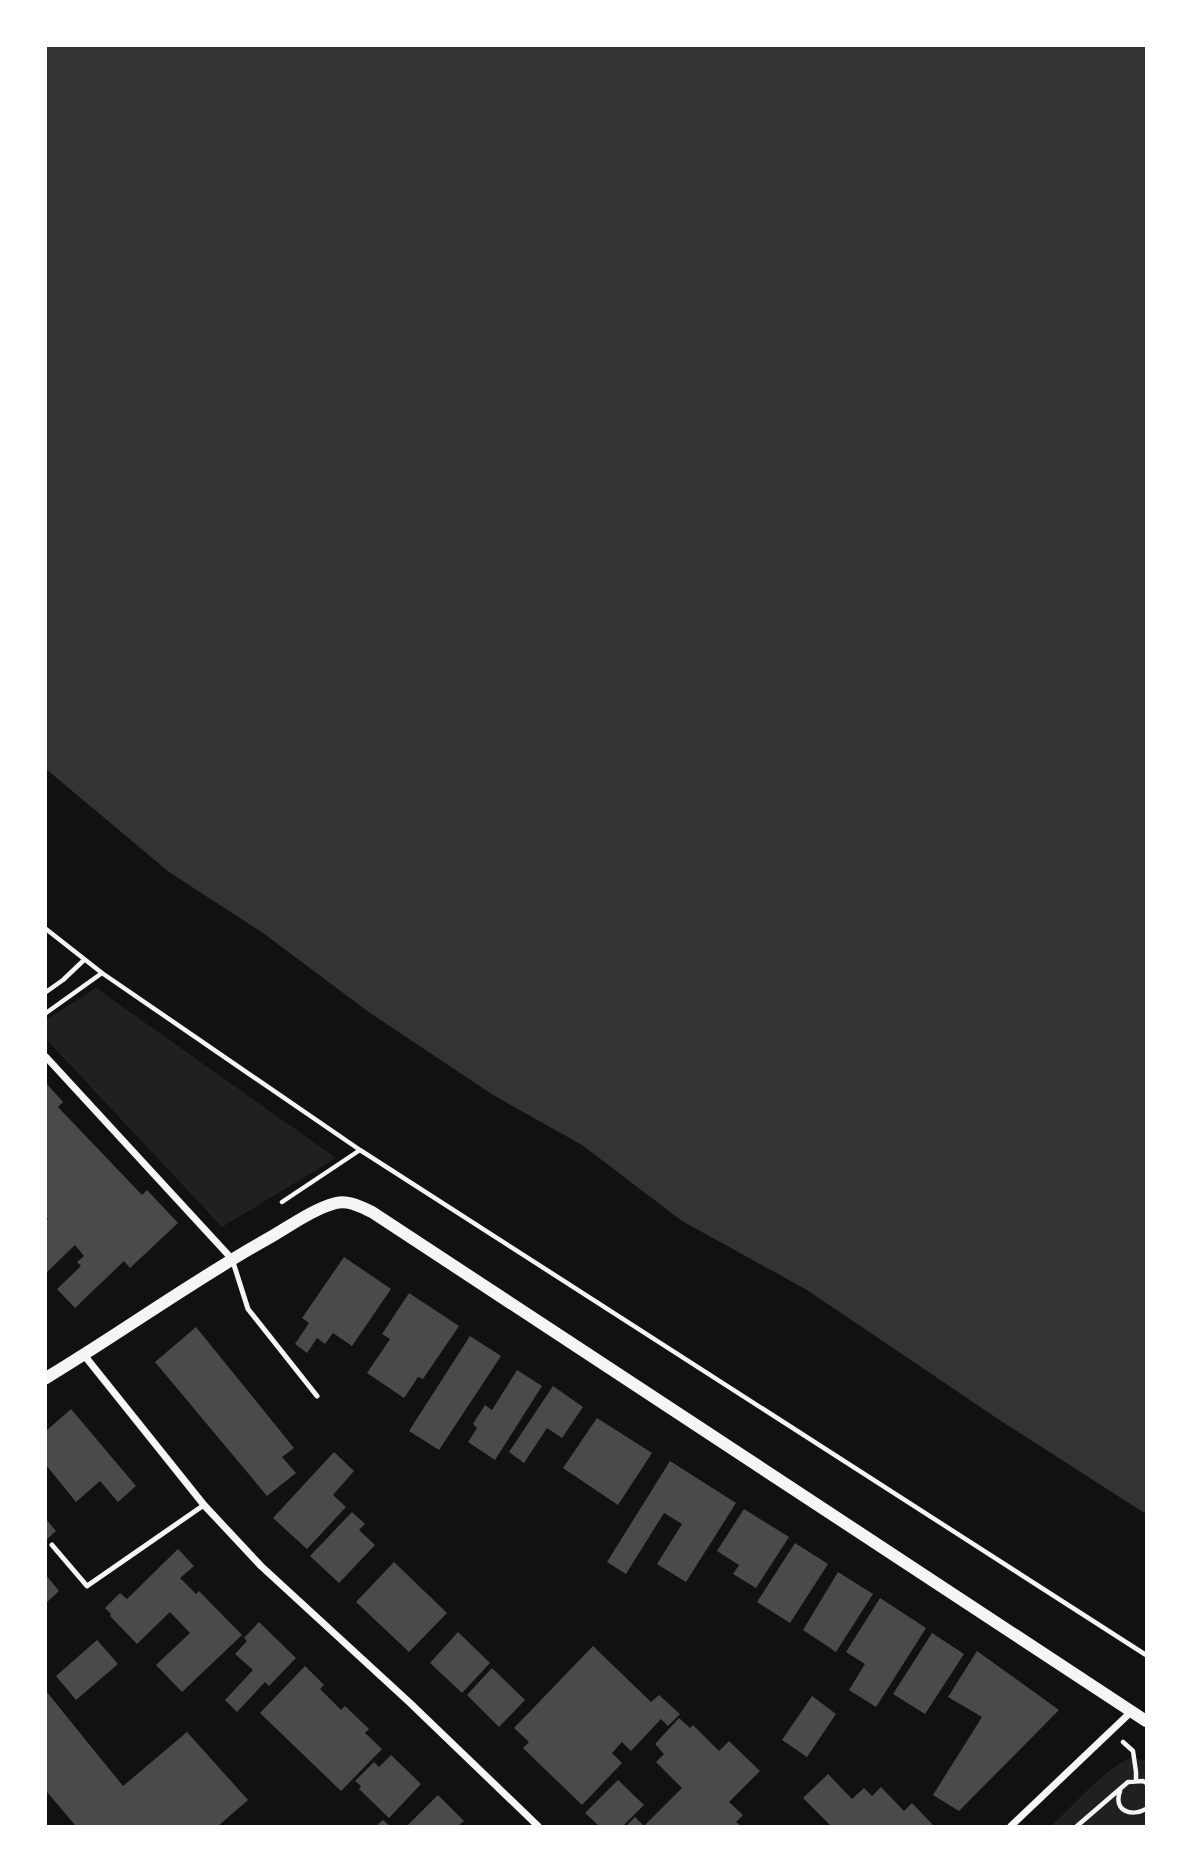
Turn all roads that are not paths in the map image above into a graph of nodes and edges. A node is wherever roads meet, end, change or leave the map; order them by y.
1 (46, 1057) edge
2 (232, 1259) junction
3 (84, 1355) junction
4 (46, 1378) edge
5 (317, 1396) dead end
6 (204, 1505) junction
7 (52, 1545) dead end
8 (1132, 1710) junction
9 (1146, 1721) edge
10 (538, 1826) edge
11 (1011, 1826) edge

1 - 2 street
2 - 3 street
2 - 5 lane
2 - 8 street
3 - 4 street
3 - 6 street
6 - 7 lane
6 - 10 street
8 - 9 street
8 - 11 street

